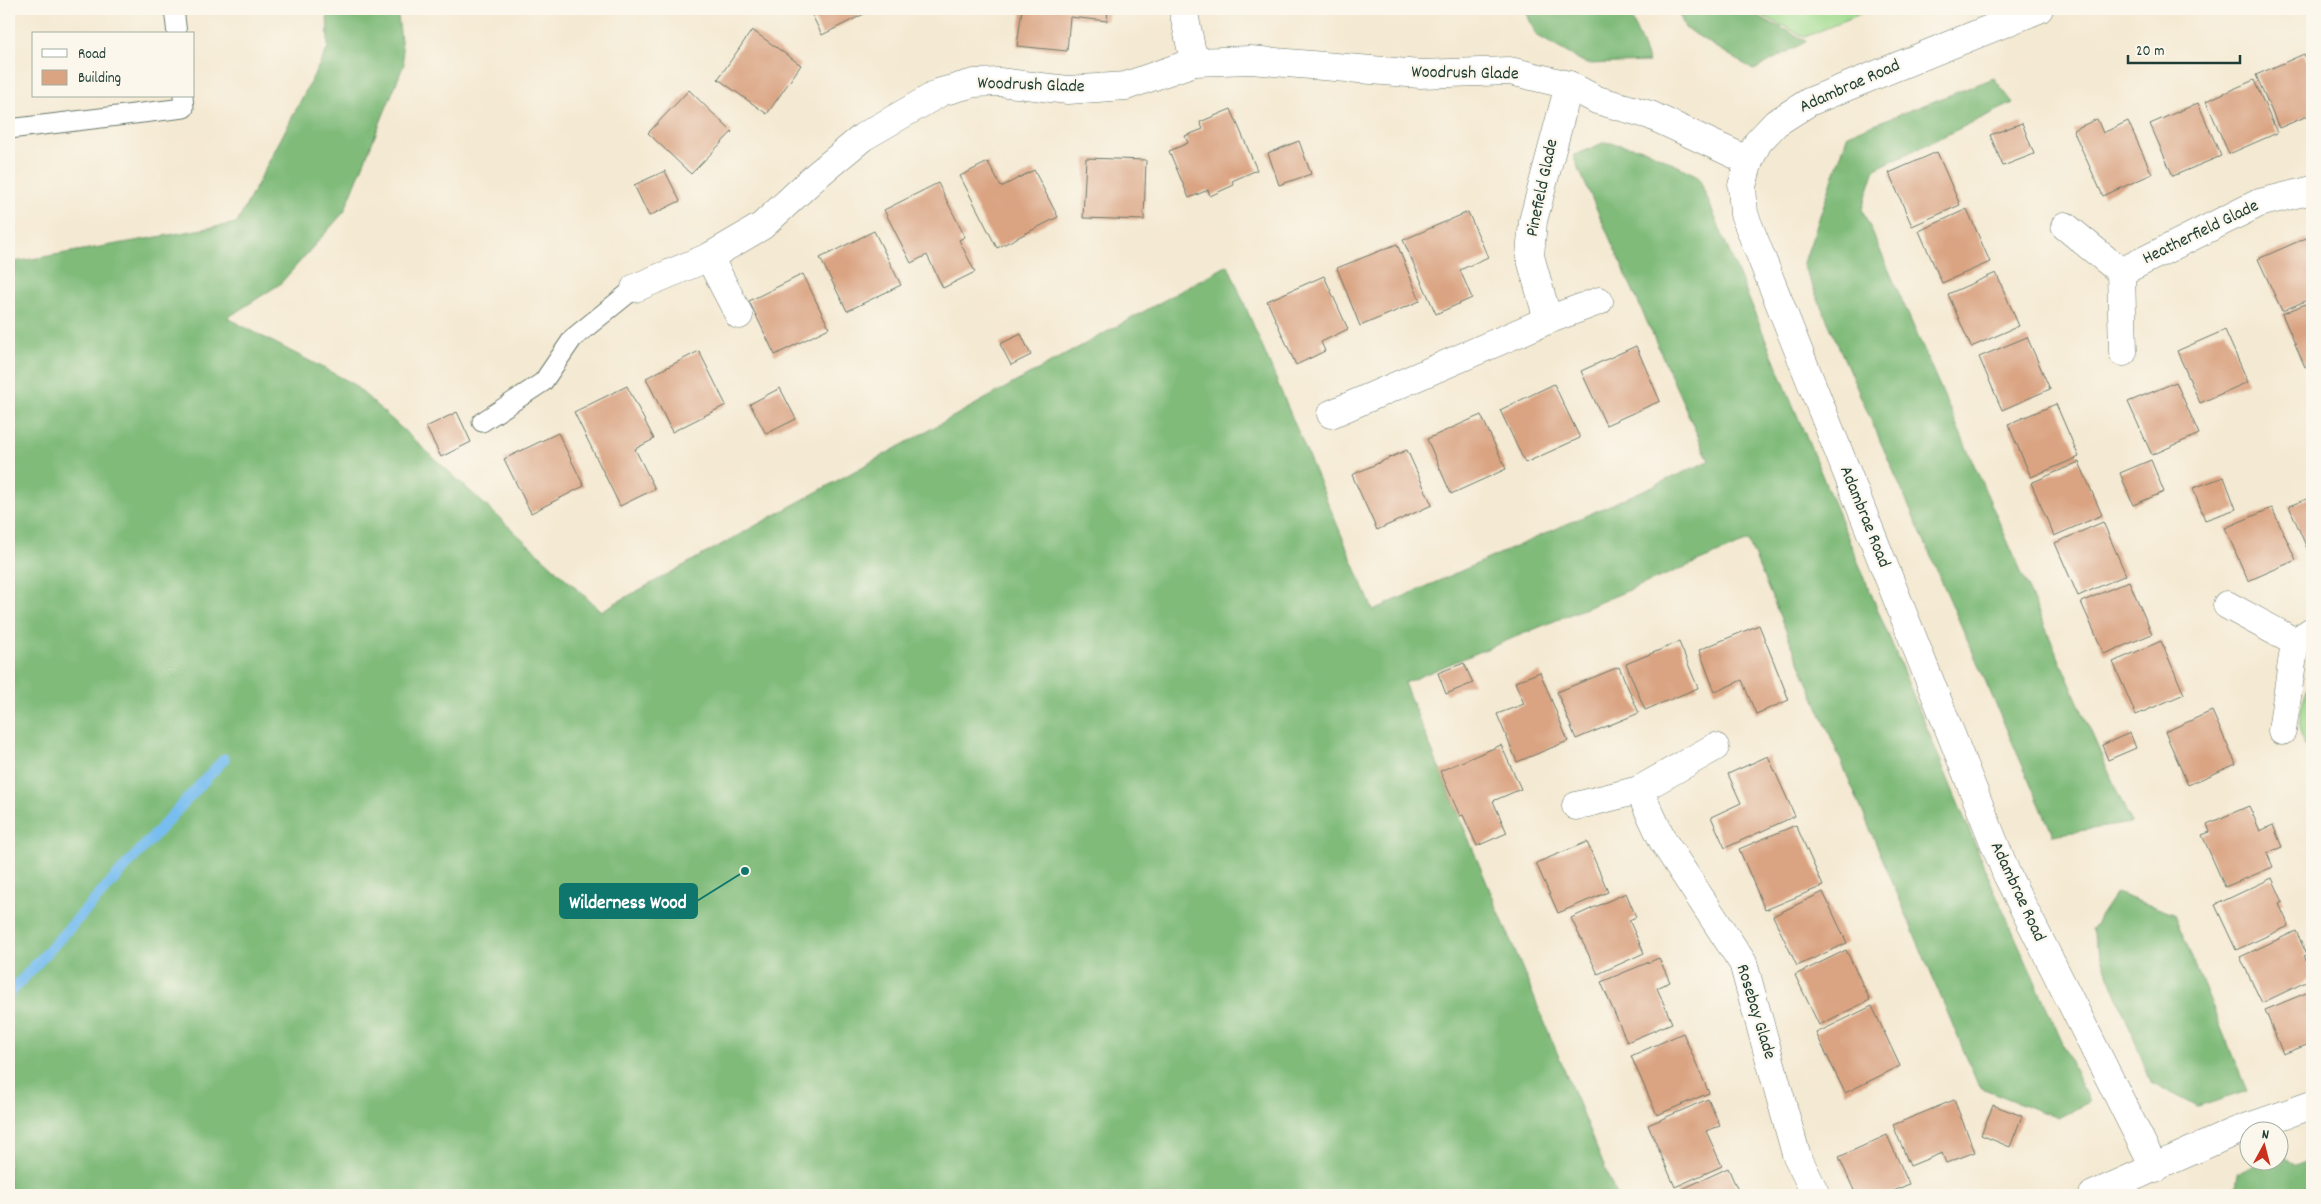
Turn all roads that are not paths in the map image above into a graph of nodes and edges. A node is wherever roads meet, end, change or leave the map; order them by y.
1 (174, 9) edge
2 (1183, 9) edge
3 (2039, 9) edge
4 (177, 32) edge
5 (1194, 62) junction
6 (1569, 85) junction
7 (183, 98) edge
8 (9, 129) edge
9 (1749, 161) junction
10 (2312, 190) edge
11 (2065, 226) dead end
12 (709, 257) junction
13 (2121, 272) junction
14 (635, 288) joint
15 (1600, 301) dead end
16 (739, 315) dead end
17 (1548, 320) junction
18 (2123, 352) dead end
19 (1331, 414) dead end
20 (482, 422) dead end
21 (2227, 605) dead end
22 (2304, 637) edge
23 (2282, 732) dead end
24 (1715, 747) dead end
25 (1639, 790) junction
26 (1576, 806) dead end
27 (2312, 1105) edge
28 (2155, 1169) junction
29 (1816, 1195) edge
30 (2093, 1195) edge

1 - 4 lane
2 - 5 street
3 - 9 street, Adambrae Road
5 - 6 street, Woodrush Glade
5 - 12 street, Woodrush Glade
6 - 9 street, Woodrush Glade
6 - 17 street, Pinefield Glade
7 - 8 lane
9 - 28 street, Adambrae Road
10 - 13 street, Heatherfield Glade
11 - 13 street, Heatherfield Glade
12 - 14 street, Woodrush Glade
12 - 16 street
13 - 18 street, Heatherfield Glade
14 - 20 lane
15 - 17 street
17 - 19 street
21 - 22 street
22 - 23 street
24 - 25 street
25 - 26 street
25 - 29 street, Rosebay Glade
27 - 28 street
28 - 30 street

